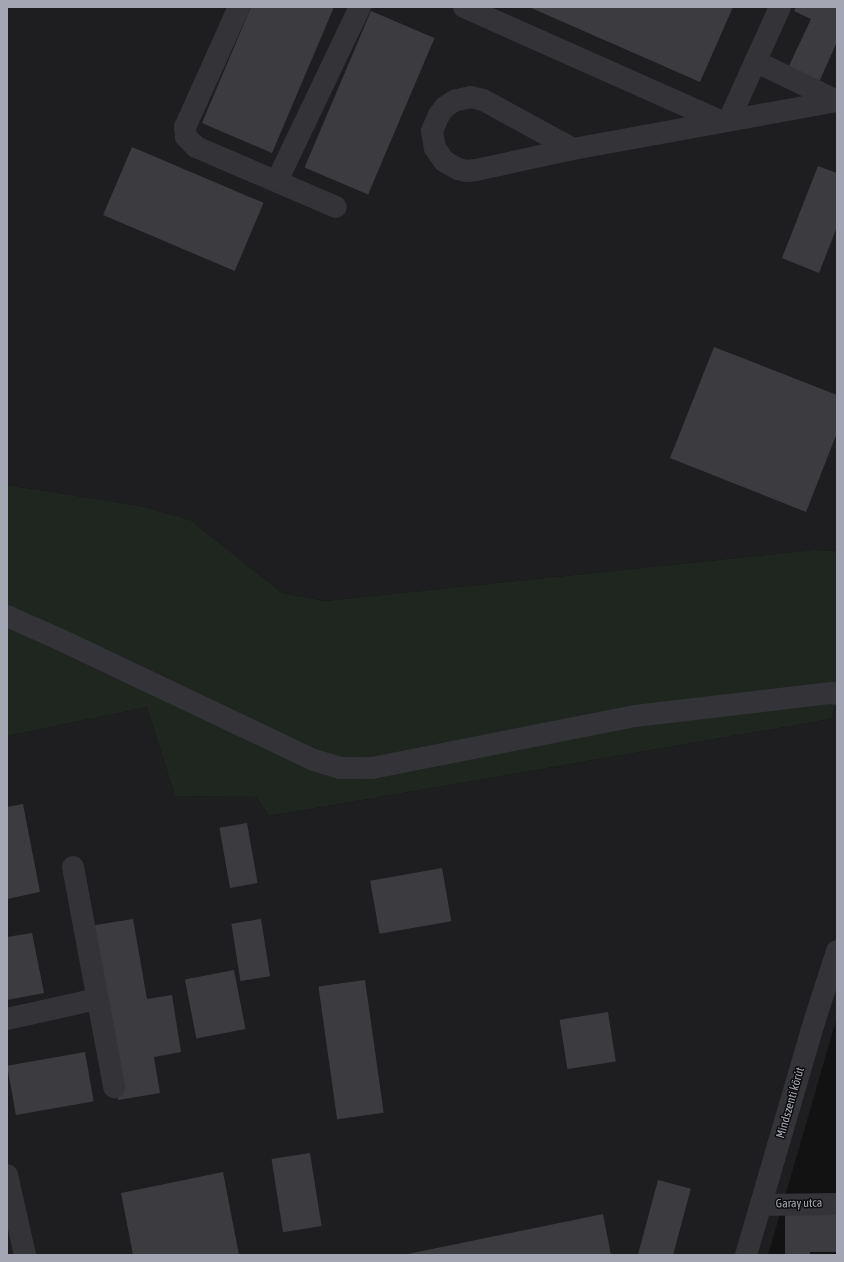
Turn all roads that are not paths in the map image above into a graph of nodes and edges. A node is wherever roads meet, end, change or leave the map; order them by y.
1 (239, 7) edge
2 (360, 7) edge
3 (464, 7) edge
4 (780, 7) edge
5 (755, 61) junction
6 (837, 101) edge
7 (724, 120) junction
8 (573, 149) junction
9 (277, 181) junction
10 (336, 206) dead end
11 (7, 616) edge
12 (837, 694) edge
13 (72, 867) dead end
14 (837, 951) edge
15 (97, 999) junction
16 (7, 1019) edge
17 (114, 1087) dead end
18 (7, 1175) edge
19 (837, 1204) edge
20 (762, 1205) junction
21 (10, 1208) edge
22 (25, 1255) edge
23 (746, 1255) edge

1 - 9 street
2 - 9 street
3 - 7 street
4 - 5 street
5 - 6 street
5 - 7 street
6 - 7 street
7 - 8 street
8 - 8 street
9 - 10 street
11 - 12 street
13 - 15 street
14 - 20 street, Mindszenti körút
15 - 16 street
15 - 17 street
18 - 21 street
19 - 20 street, Garay utca
20 - 23 street, Mindszenti körút
21 - 22 street

